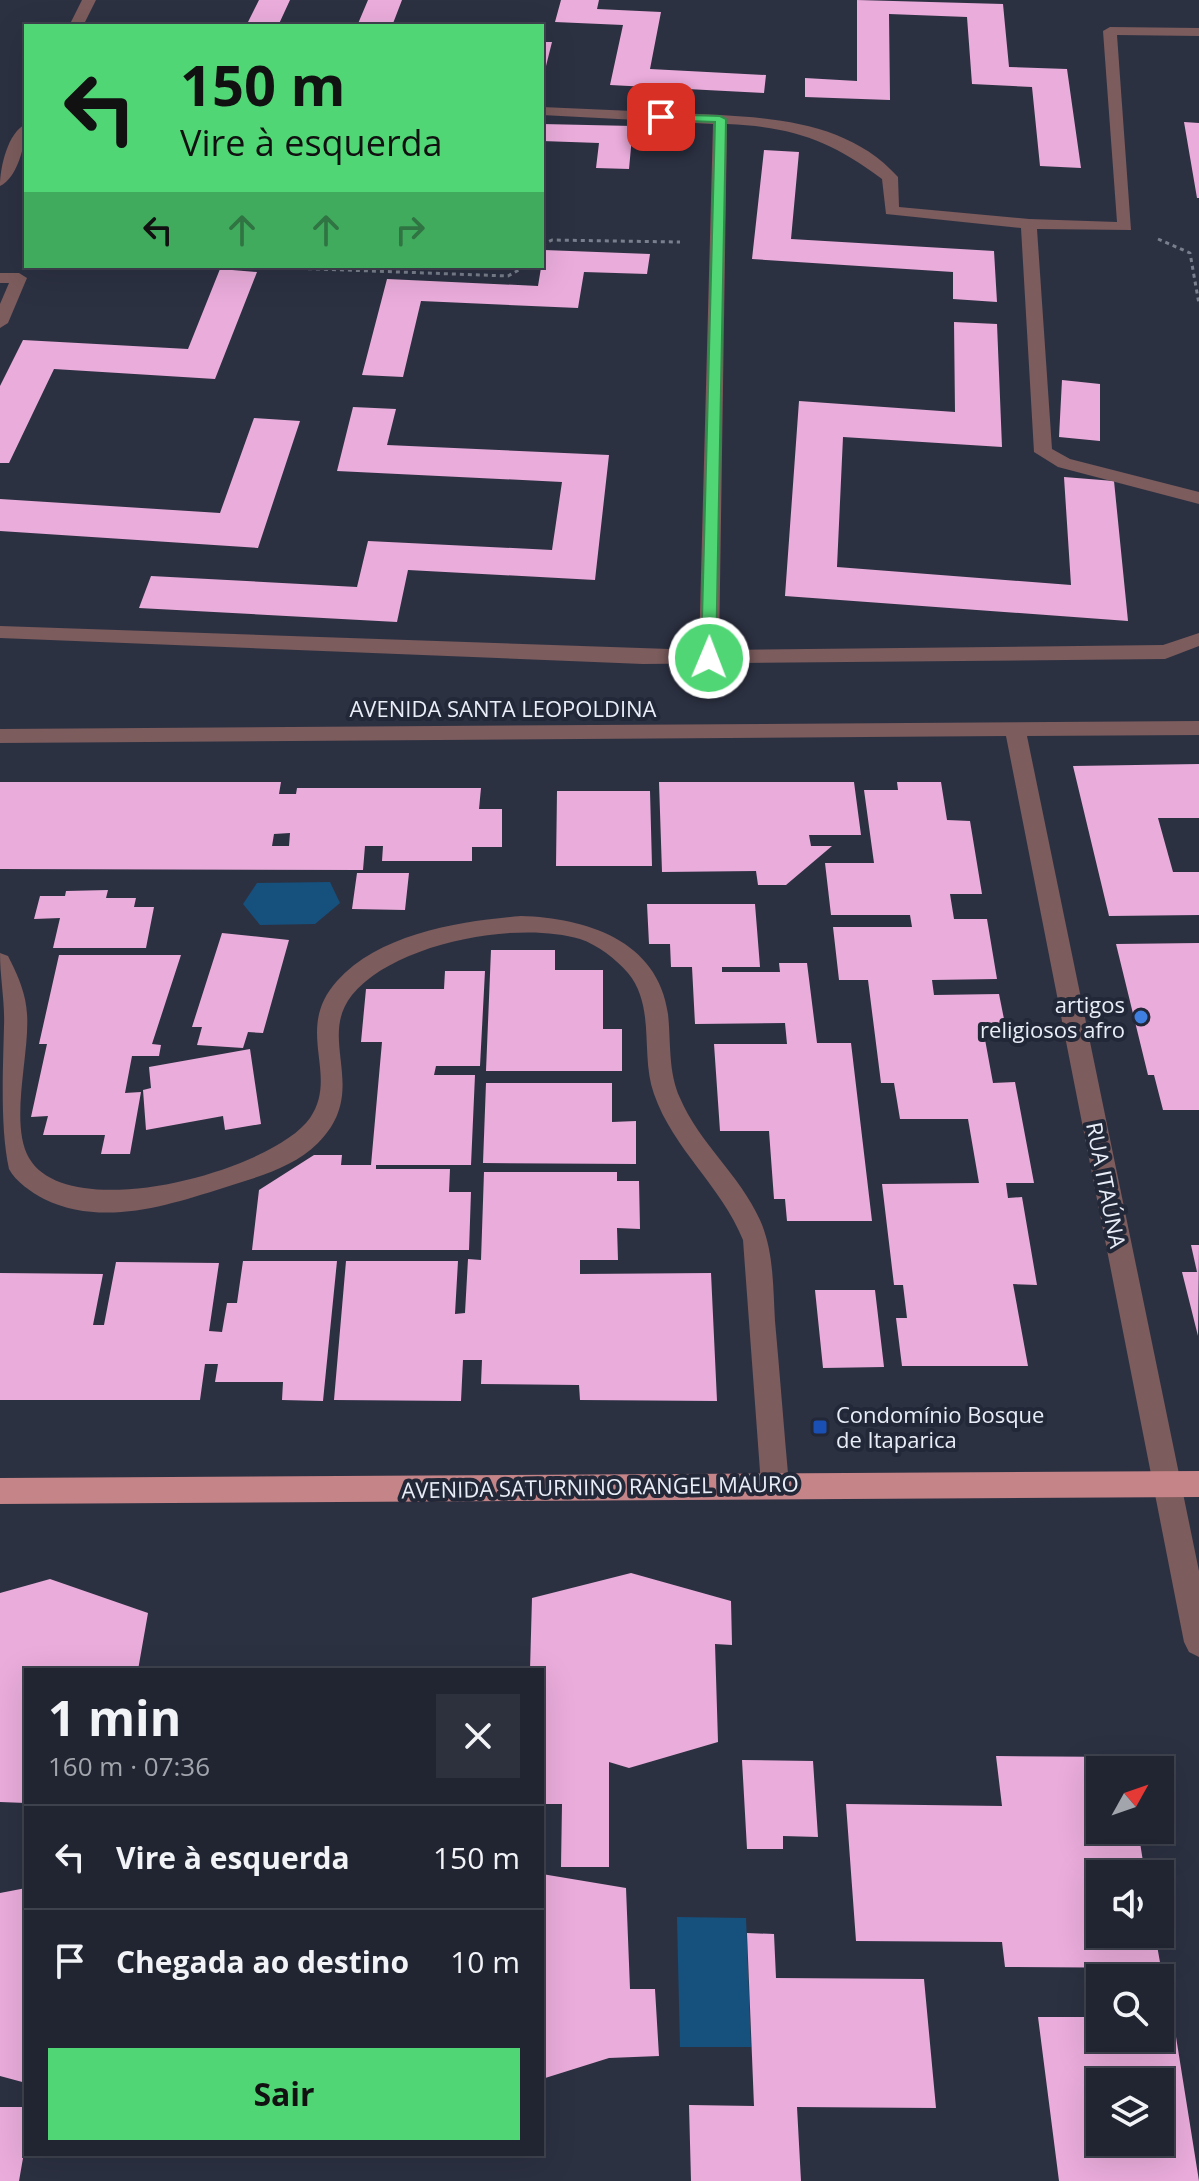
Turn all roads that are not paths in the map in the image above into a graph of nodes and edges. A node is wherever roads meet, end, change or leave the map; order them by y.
1 (89, 0) edge
2 (77, 24) edge
3 (1199, 32) edge
4 (544, 111) edge
5 (720, 119) junction
6 (24, 132) edge
7 (0, 181) edge
8 (1029, 224) junction
9 (0, 278) edge
10 (0, 323) edge
11 (1199, 498) edge
12 (0, 632) edge
13 (1199, 639) edge
14 (709, 658) junction
15 (1199, 728) edge
16 (1015, 729) junction
17 (0, 736) edge
18 (0, 962) edge
19 (1168, 1484) junction
20 (1199, 1484) edge
21 (775, 1485) junction
22 (0, 1491) edge
23 (1199, 1642) edge

1 - 2 street
3 - 8 street
4 - 5 street
5 - 8 street
5 - 14 street
6 - 7 street
8 - 11 street
9 - 10 street
12 - 14 street
13 - 14 street
15 - 16 street, AVENIDA SANTA LEOPOLDINA
16 - 17 street, AVENIDA SANTA LEOPOLDINA
16 - 19 street, RUA ITAÚNA
18 - 21 street
19 - 20 main road, AVENIDA SATURNINO RANGEL MAURO
19 - 21 main road, AVENIDA SATURNINO RANGEL MAURO
19 - 23 street, RUA ITAÚNA
21 - 22 main road, AVENIDA SATURNINO RANGEL MAURO

